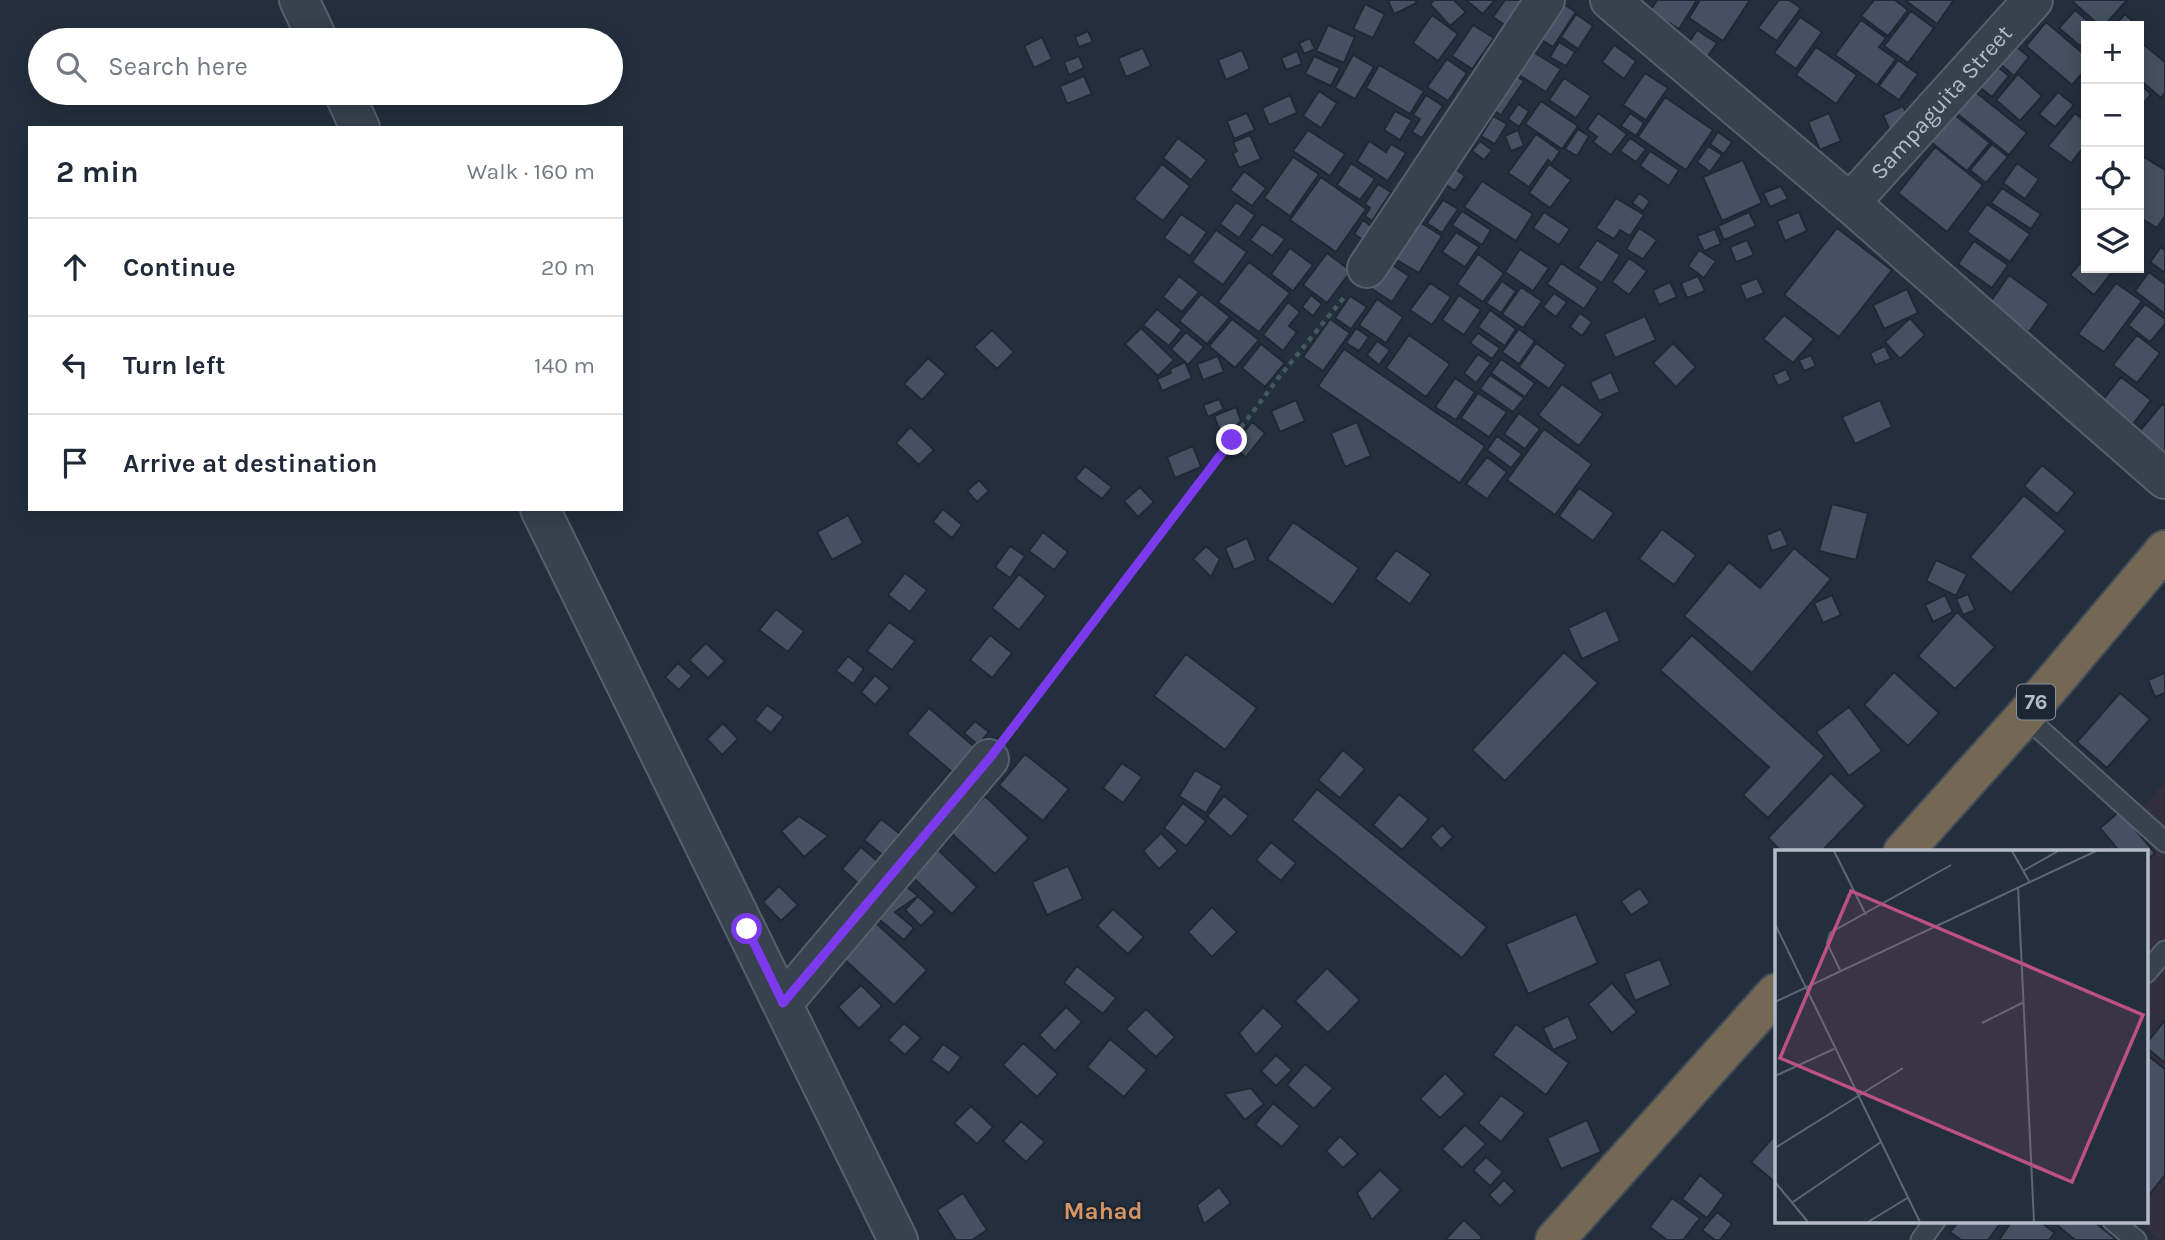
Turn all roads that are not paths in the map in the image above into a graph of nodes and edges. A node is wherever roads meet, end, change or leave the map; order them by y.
1 (299, 0) edge
2 (1545, 0) edge
3 (1610, 0) edge
4 (2034, 0) edge
5 (312, 28) edge
6 (349, 105) edge
7 (359, 126) edge
8 (1850, 203) junction
9 (1367, 268) road end
10 (2165, 479) edge
11 (541, 511) edge
12 (2165, 550) edge
13 (2025, 716) junction
14 (989, 759) road end
15 (2165, 842) edge
16 (1905, 850) edge
17 (2165, 951) edge
18 (2148, 971) edge
19 (1775, 994) edge
20 (783, 1003) junction
21 (1934, 1222) edge
22 (2114, 1222) edge
23 (898, 1240) edge
24 (1555, 1240) edge
25 (1921, 1240) edge
26 (2136, 1240) edge

1 - 5 street
2 - 9 street
3 - 8 street
4 - 8 street, Sampaguita Street
6 - 7 street
8 - 10 street
11 - 20 street
12 - 13 highway, 76
13 - 15 lane
13 - 16 highway, 76
14 - 20 street
17 - 18 lane
19 - 24 highway
20 - 23 street
21 - 25 lane
22 - 26 lane

